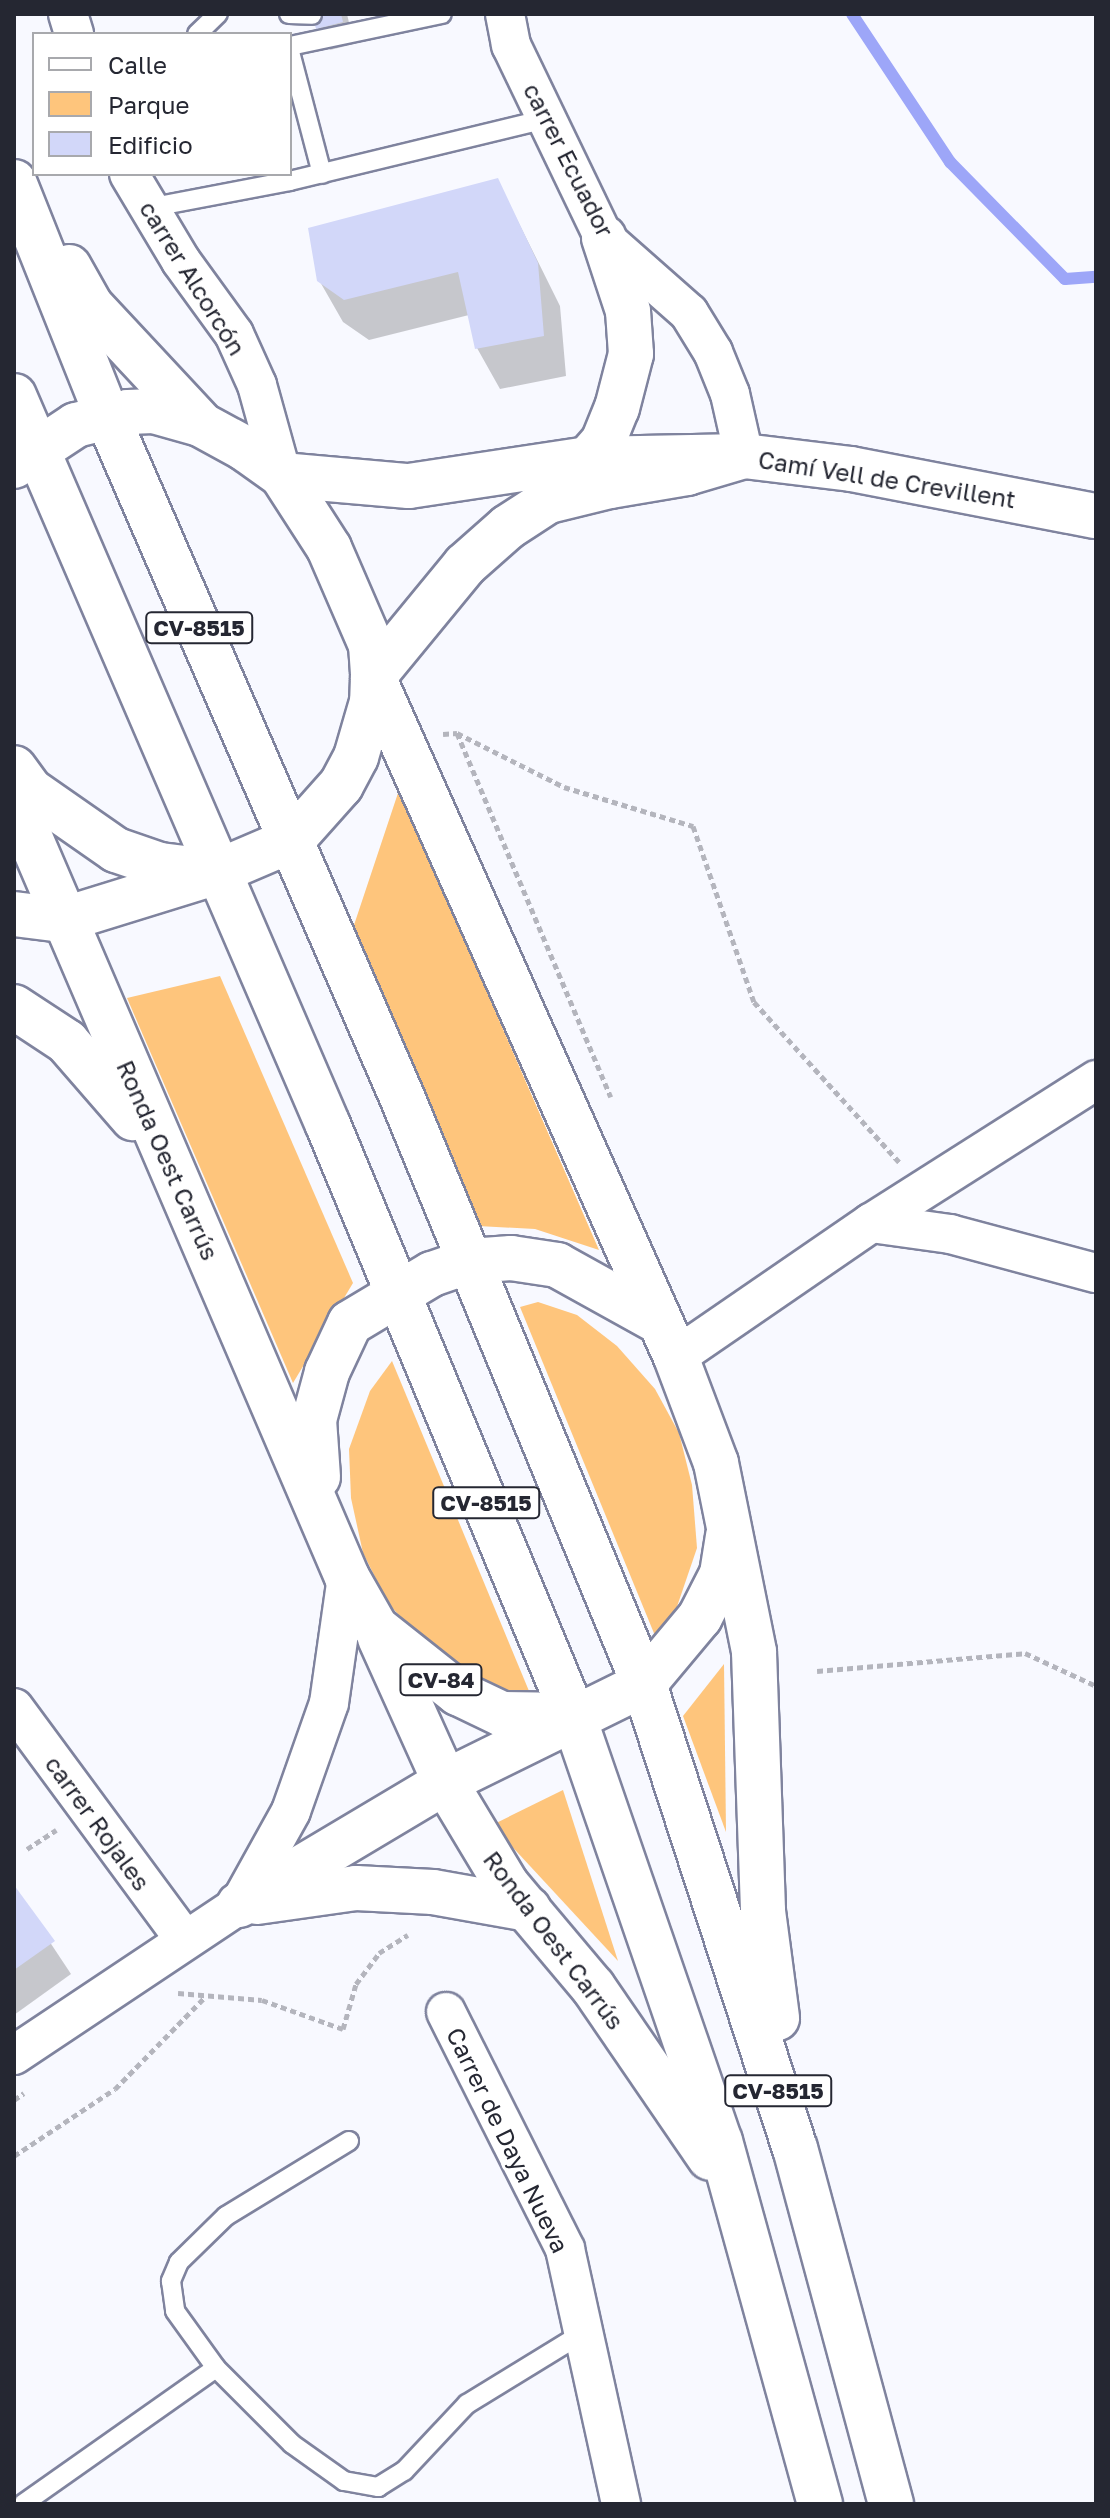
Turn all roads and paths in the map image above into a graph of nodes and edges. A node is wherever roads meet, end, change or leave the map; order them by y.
1 (218, 14) edge
2 (289, 14) edge
3 (438, 14) edge
4 (505, 14) edge
5 (312, 15) edge
6 (199, 32) edge
7 (292, 46) edge
8 (292, 60) edge
9 (547, 119) junction
10 (14, 171) edge
11 (322, 174) junction
12 (130, 176) edge
13 (14, 182) edge
14 (148, 208) junction
15 (604, 238) junction
16 (14, 396) edge
17 (107, 416) junction
18 (200, 424) junction
19 (744, 456) junction
20 (24, 458) edge
21 (588, 459) junction
22 (282, 475) junction
23 (1096, 516) edge
24 (373, 677) junction
25 (457, 733) junction
26 (443, 734) dead end
27 (14, 768) edge
28 (14, 800) edge
29 (292, 840) junction
30 (217, 872) junction
31 (14, 914) edge
32 (62, 920) junction
33 (14, 1007) edge
34 (1096, 1080) edge
35 (618, 1114) dead end
36 (905, 1169) dead end
37 (183, 1193) junction
38 (871, 1223) junction
39 (470, 1261) junction
40 (1096, 1273) edge
41 (398, 1291) junction
42 (667, 1339) junction
43 (325, 1519) junction
44 (731, 1521) junction
45 (347, 1577) junction
46 (376, 1628) junction
47 (817, 1671) dead end
48 (644, 1684) junction
49 (1096, 1686) edge
50 (14, 1708) edge
51 (573, 1715) junction
52 (445, 1782) junction
53 (239, 1905) junction
54 (528, 1909) junction
55 (413, 1933) dead end
56 (183, 1937) junction
57 (169, 1993) dead end
58 (206, 1996) junction
59 (446, 2012) dead end
60 (14, 2055) edge
61 (27, 2091) dead end
62 (14, 2100) edge
63 (349, 2141) dead end
64 (795, 2148) junction
65 (14, 2156) edge
66 (735, 2195) junction
67 (583, 2333) junction
68 (216, 2368) junction
69 (23, 2504) edge
70 (621, 2504) edge
71 (820, 2504) edge
72 (891, 2504) edge

1 - 6 lane
2 - 5 lane
3 - 7 lane
4 - 9 street, carrer Ecuador
8 - 11 lane
9 - 11 lane
9 - 15 street, carrer Ecuador
10 - 18 main road, Ronda Oest Carrús
11 - 14 lane
12 - 14 street, carrer Alcorcón
13 - 17 main road, Ronda Oest Carrús / CV-8515
14 - 22 street, carrer Alcorcón
15 - 19 street, carrer Ecuador
15 - 21 main road
16 - 20 main road, Ronda Oest Carrús / CV-8515
17 - 18 main road, Ronda Oest Carrús
17 - 20 main road, Ronda Oest Carrús
17 - 29 main road, Ronda Oest Carrús / CV-8515
18 - 22 main road, Ronda Oest Carrús
19 - 21 main road
19 - 23 main road, Camí Vell de Crevillent
19 - 24 main road, Camí Vell de Crevillent
20 - 30 main road, Ronda Oest Carrús / CV-8515
21 - 22 main road
22 - 24 main road, Ronda Oest Carrús
24 - 29 main road, Ronda Oest Carrús
24 - 42 main road, Ronda Oest Carrús
25 - 26 path
25 - 35 path
25 - 36 path
27 - 30 main road
28 - 32 main road, Ronda Oest Carrús
29 - 30 main road, Ronda Oest Carrús
29 - 39 main road, Ronda Oest Carrús / CV-8515
30 - 32 main road
30 - 41 main road, Ronda Oest Carrús / CV-8515
31 - 32 main road
32 - 37 main road, Ronda Oest Carrús
33 - 37 main road
34 - 38 street
37 - 43 main road, Ronda Oest Carrús
38 - 40 street
38 - 42 street
39 - 41 main road, Ronda Oest Carrús
39 - 42 main road, Ronda Oest Carrús
39 - 48 main road, Ronda Oest Carrús / CV-8515
41 - 43 main road, Ronda Oest Carrús
41 - 51 main road, Ronda Oest Carrús / CV-8515
42 - 44 main road, Ronda Oest Carrús
43 - 45 main road, Ronda Oest Carrús / CV-84
44 - 48 main road, Ronda Oest Carrús
44 - 64 main road, Ronda Oest Carrús
45 - 46 main road, Ronda Oest Carrús / CV-84
45 - 53 street
46 - 51 main road, Ronda Oest Carrús / CV-84
46 - 52 main road, Ronda Oest Carrús
47 - 49 path
48 - 51 main road, Ronda Oest Carrús
48 - 64 main road, Ronda Oest Carrús / CV-8515
50 - 56 street, carrer Rojales
51 - 52 main road
51 - 66 main road, Ronda Oest Carrús / CV-8515
52 - 53 main road
52 - 54 main road, Ronda Oest Carrús
53 - 54 main road
53 - 56 street
54 - 66 main road, Ronda Oest Carrús
55 - 58 path
56 - 60 street
57 - 58 path
58 - 65 path
59 - 67 street, Carrer de Daya Nueva
61 - 62 path
63 - 68 lane
64 - 72 main road, Ronda Oest Carrús / CV-8515
66 - 71 main road, Ronda Oest Carrús / CV-8515
67 - 68 lane
67 - 70 street, Carrer de Daya Nueva
68 - 69 lane

